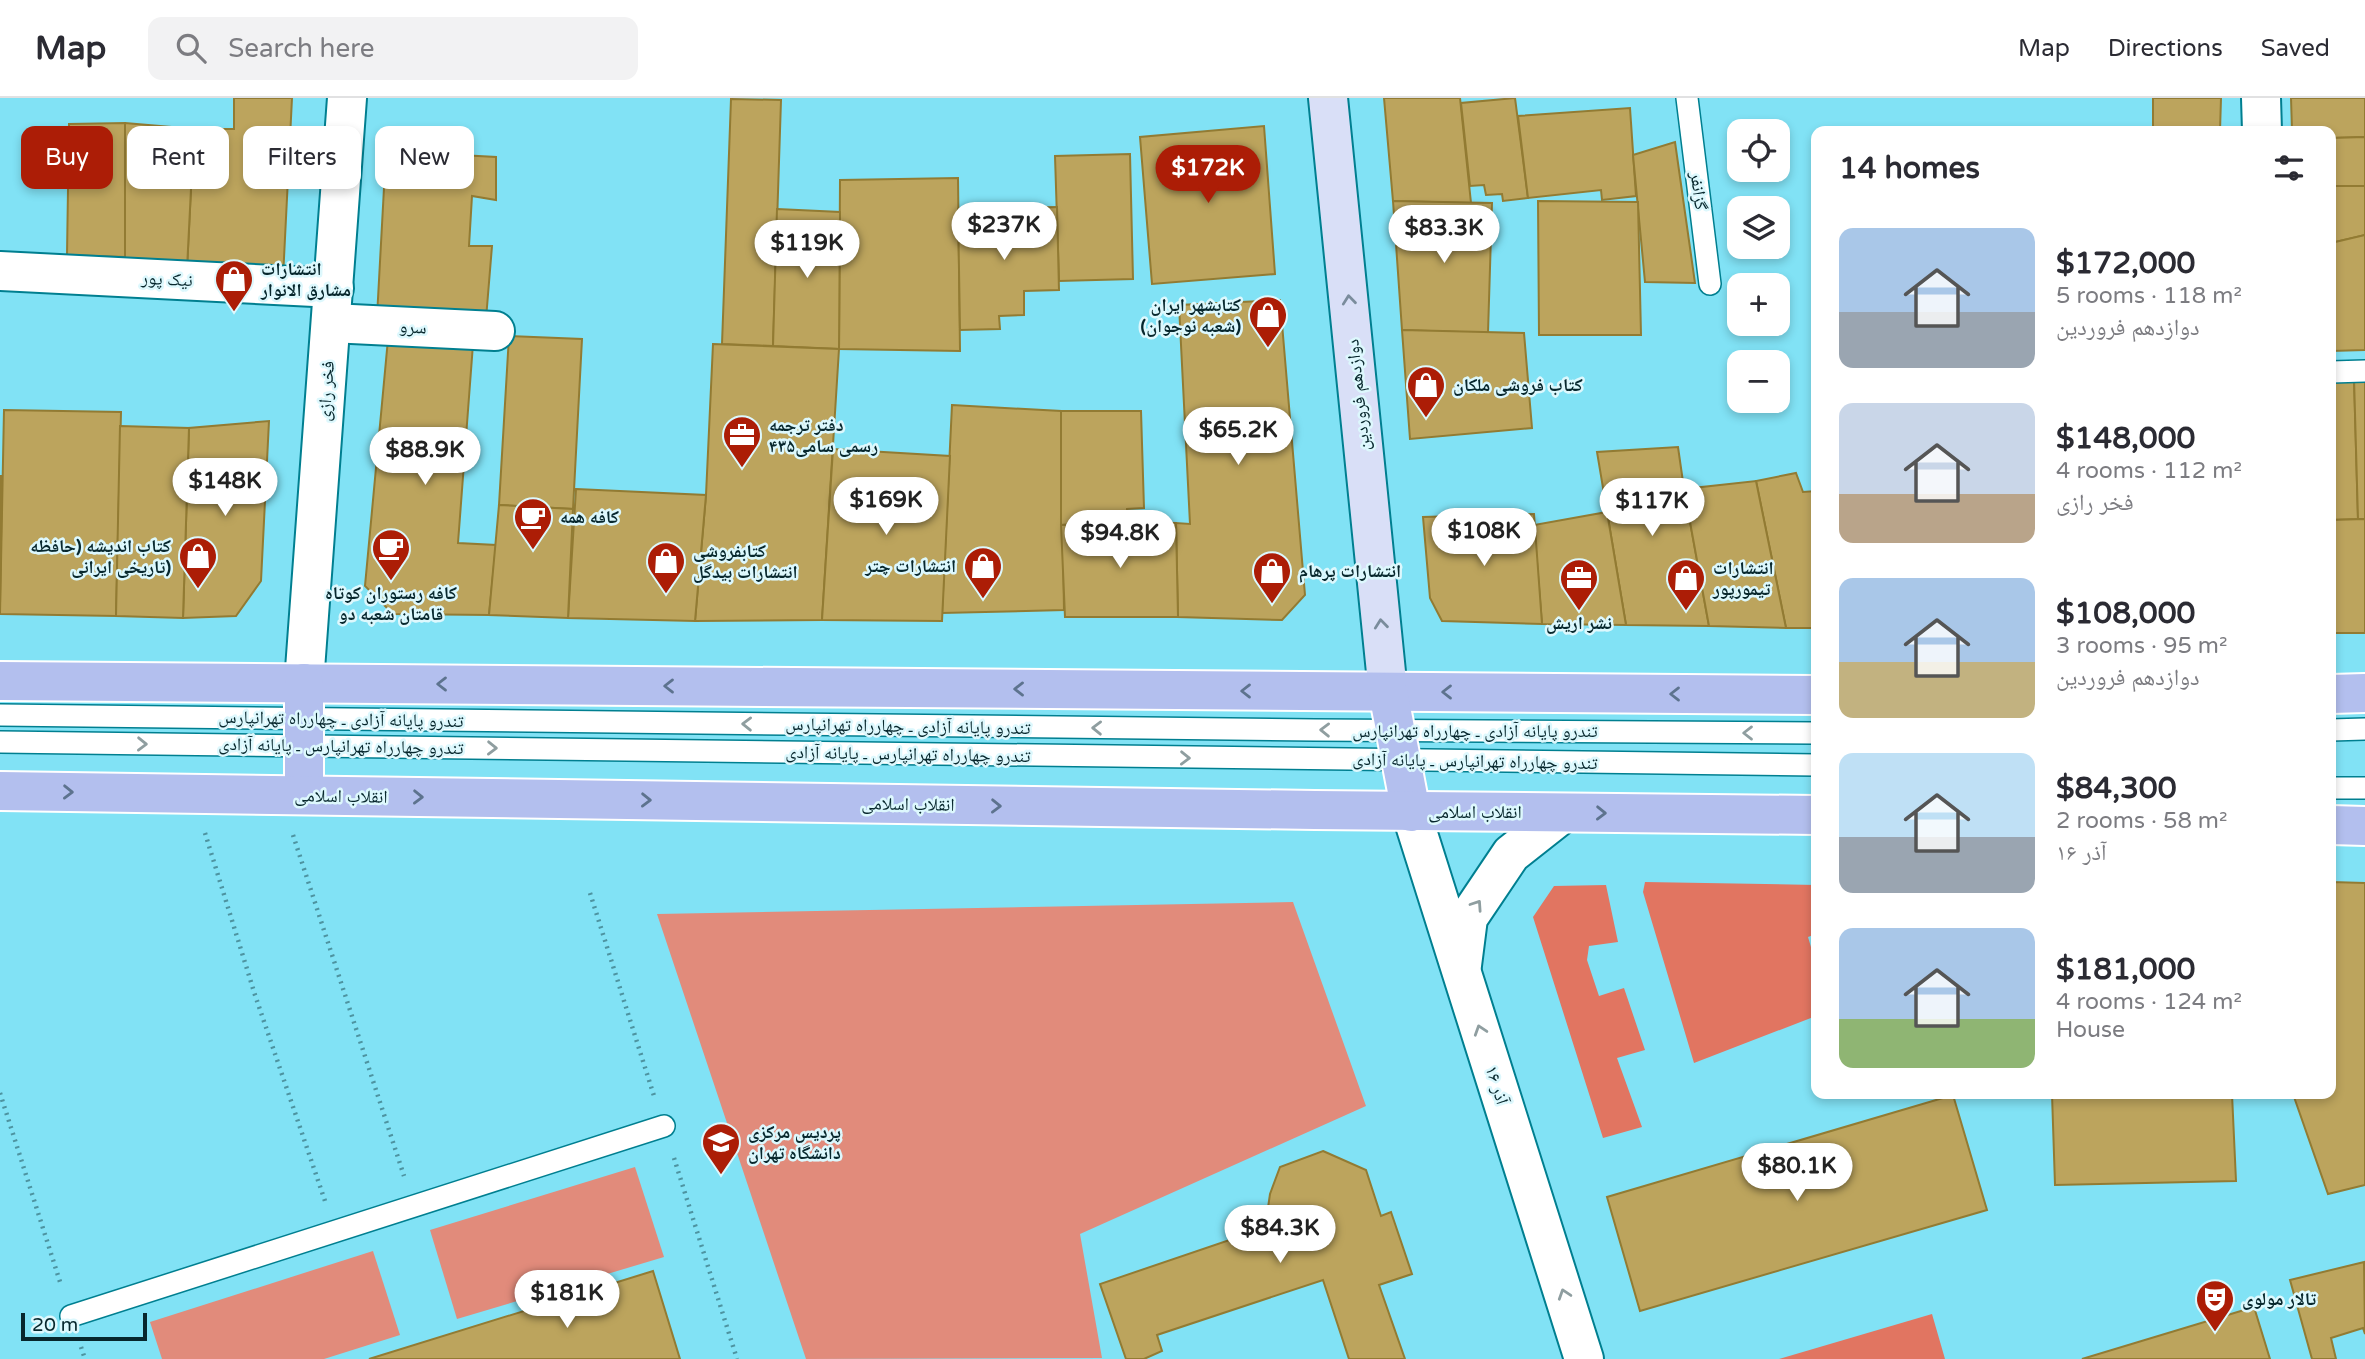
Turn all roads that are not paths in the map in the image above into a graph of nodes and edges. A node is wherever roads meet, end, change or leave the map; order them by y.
1 (347, 98) edge
2 (1328, 98) edge
3 (1687, 98) edge
4 (2261, 98) edge
5 (2262, 126) edge
6 (0, 271) edge
7 (1710, 284) dead end
8 (332, 305) junction
9 (495, 331) dead end
10 (2365, 371) edge
11 (2336, 372) edge
12 (0, 681) edge
13 (1388, 692) junction
14 (2365, 693) edge
15 (2336, 694) edge
16 (1811, 695) edge
17 (0, 715) edge
18 (304, 716) junction
19 (2365, 729) edge
20 (2336, 730) edge
21 (1811, 733) edge
22 (0, 742) edge
23 (1398, 745) junction
24 (1811, 765) edge
25 (2336, 788) edge
26 (2365, 788) edge
27 (0, 791) edge
28 (291, 795) junction
29 (1411, 812) junction
30 (1563, 813) junction
31 (1811, 816) edge
32 (2336, 825) edge
33 (2365, 826) edge
34 (1461, 970) junction
35 (664, 1126) dead end
36 (71, 1316) road end
37 (1584, 1359) edge

1 - 8 street, فخر رازی
13 -> 2 main road, دوازدهم فروردین
3 - 7 lane, گزانفر
4 - 5 street
6 - 8 street, نیک پور
8 - 9 street, سرو
8 - 18 street, فخر رازی
10 - 11 lane
12 - 18 main road
16 -> 13 main road
13 -> 18 main road
13 - 23 main road
14 - 15 main road
17 - 18 lane, تندرو پایانه آزادی ـ چهارراه تهرانپارس
22 -> 18 lane, تندرو چهارراه تهرانپارس ـ پایانه آزادی
18 -> 23 lane, تندرو چهارراه تهرانپارس ـ پایانه آزادی
23 -> 18 lane, تندرو پایانه آزادی ـ چهارراه تهرانپارس
18 - 28 main road
19 - 20 lane
21 -> 23 lane, تندرو پایانه آزادی ـ چهارراه تهرانپارس
23 - 24 lane, تندرو چهارراه تهرانپارس ـ پایانه آزادی
23 - 29 main road
25 - 26 lane
27 -> 28 main road, انقلاب اسلامی
28 -> 29 main road, انقلاب اسلامی
29 - 30 main road, انقلاب اسلامی
29 - 34 street, ۱۶ آذر
30 -> 31 main road, انقلاب اسلامی
34 -> 30 street
32 - 33 main road
37 -> 34 street, ۱۶ آذر
35 - 36 lane

